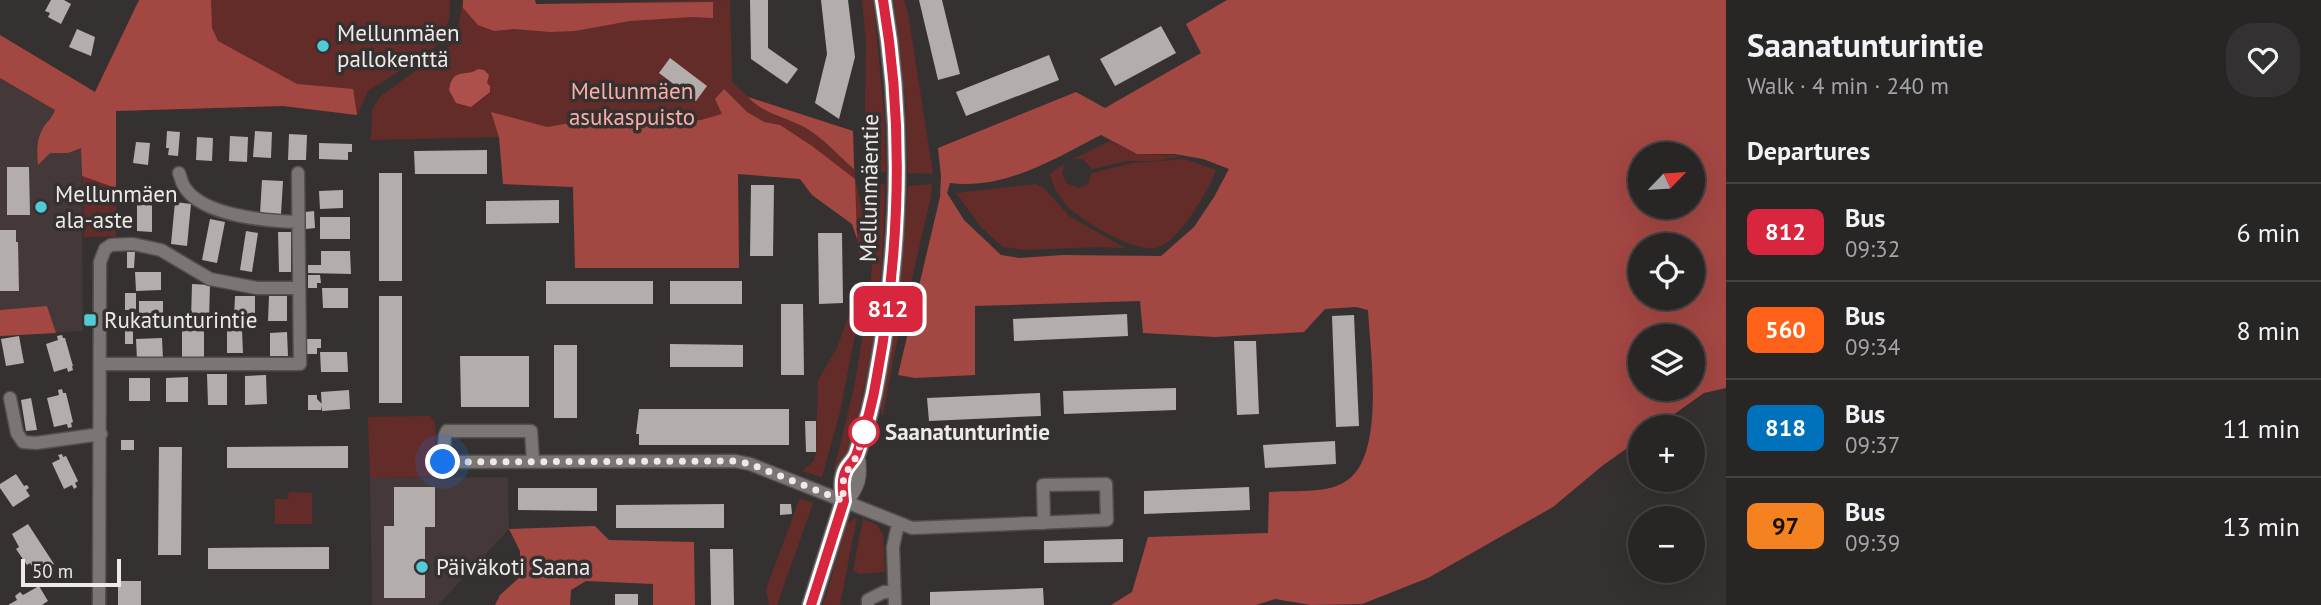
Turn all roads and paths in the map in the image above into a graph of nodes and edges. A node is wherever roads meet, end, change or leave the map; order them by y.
1 (883, 0) edge
2 (179, 173) dead end
3 (298, 173) dead end
4 (298, 222) junction
5 (299, 288) junction
6 (101, 364) junction
7 (10, 398) dead end
8 (101, 434) junction
9 (533, 461) junction
10 (844, 501) junction
11 (898, 523) junction
12 (1044, 523) junction
13 (894, 591) junction
14 (813, 599) edge
15 (99, 605) edge
16 (868, 605) edge
17 (895, 605) edge

1 - 10 main road, Mellunmäentie
2 - 4 street
3 - 4 street
4 - 5 street
5 - 6 street
5 - 6 street
6 - 8 street
7 - 8 street
8 - 15 street
9 - 9 street
9 - 10 street
10 - 11 street
10 - 14 main road, Mellunmäentie
11 - 12 street
11 - 13 street
12 - 12 street
13 - 16 street
13 - 17 street

